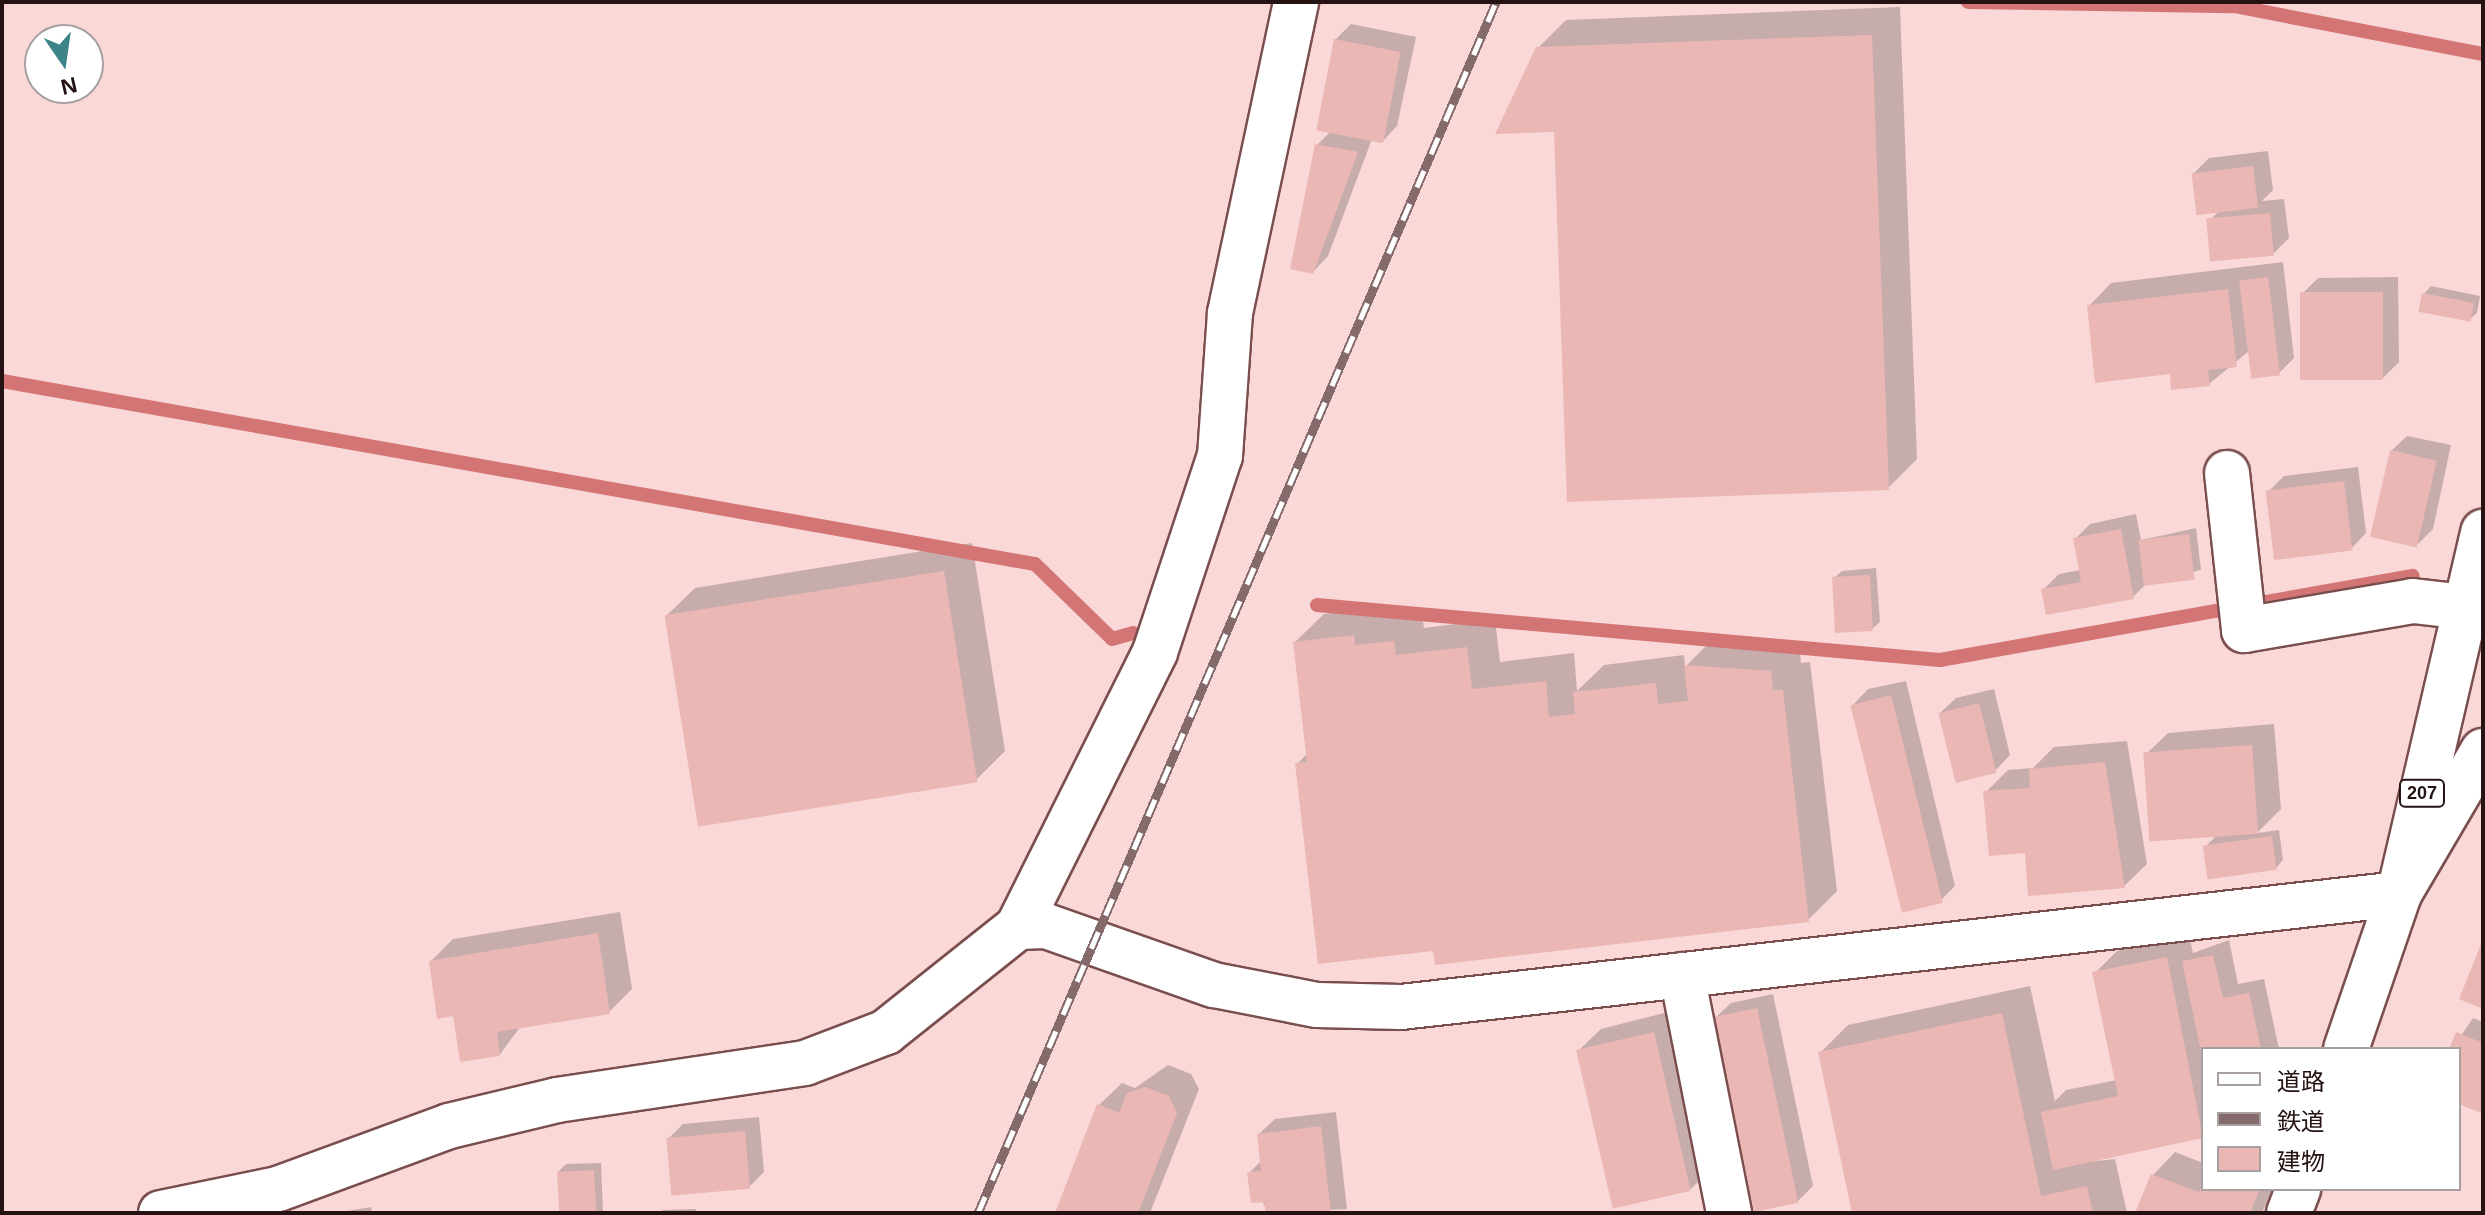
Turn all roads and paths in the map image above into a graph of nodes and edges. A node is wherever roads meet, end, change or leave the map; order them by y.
1 (1296, 2) edge
2 (2227, 473) dead end
3 (2483, 532) edge
4 (2466, 607) junction
5 (2483, 751) edge
6 (2399, 894) junction
7 (1018, 927) junction
8 (1682, 975) junction
9 (2347, 1047) edge
10 (2297, 1191) edge
11 (161, 1213) edge
12 (1729, 1213) edge
13 (2289, 1213) edge

1 - 7 main road
2 - 4 main road
3 - 4 main road, 207
4 - 6 main road, 207
5 - 6 main road
6 - 8 main road
6 - 9 main road, 207
7 - 8 main road
7 - 11 main road
8 - 12 main road
10 - 13 main road

